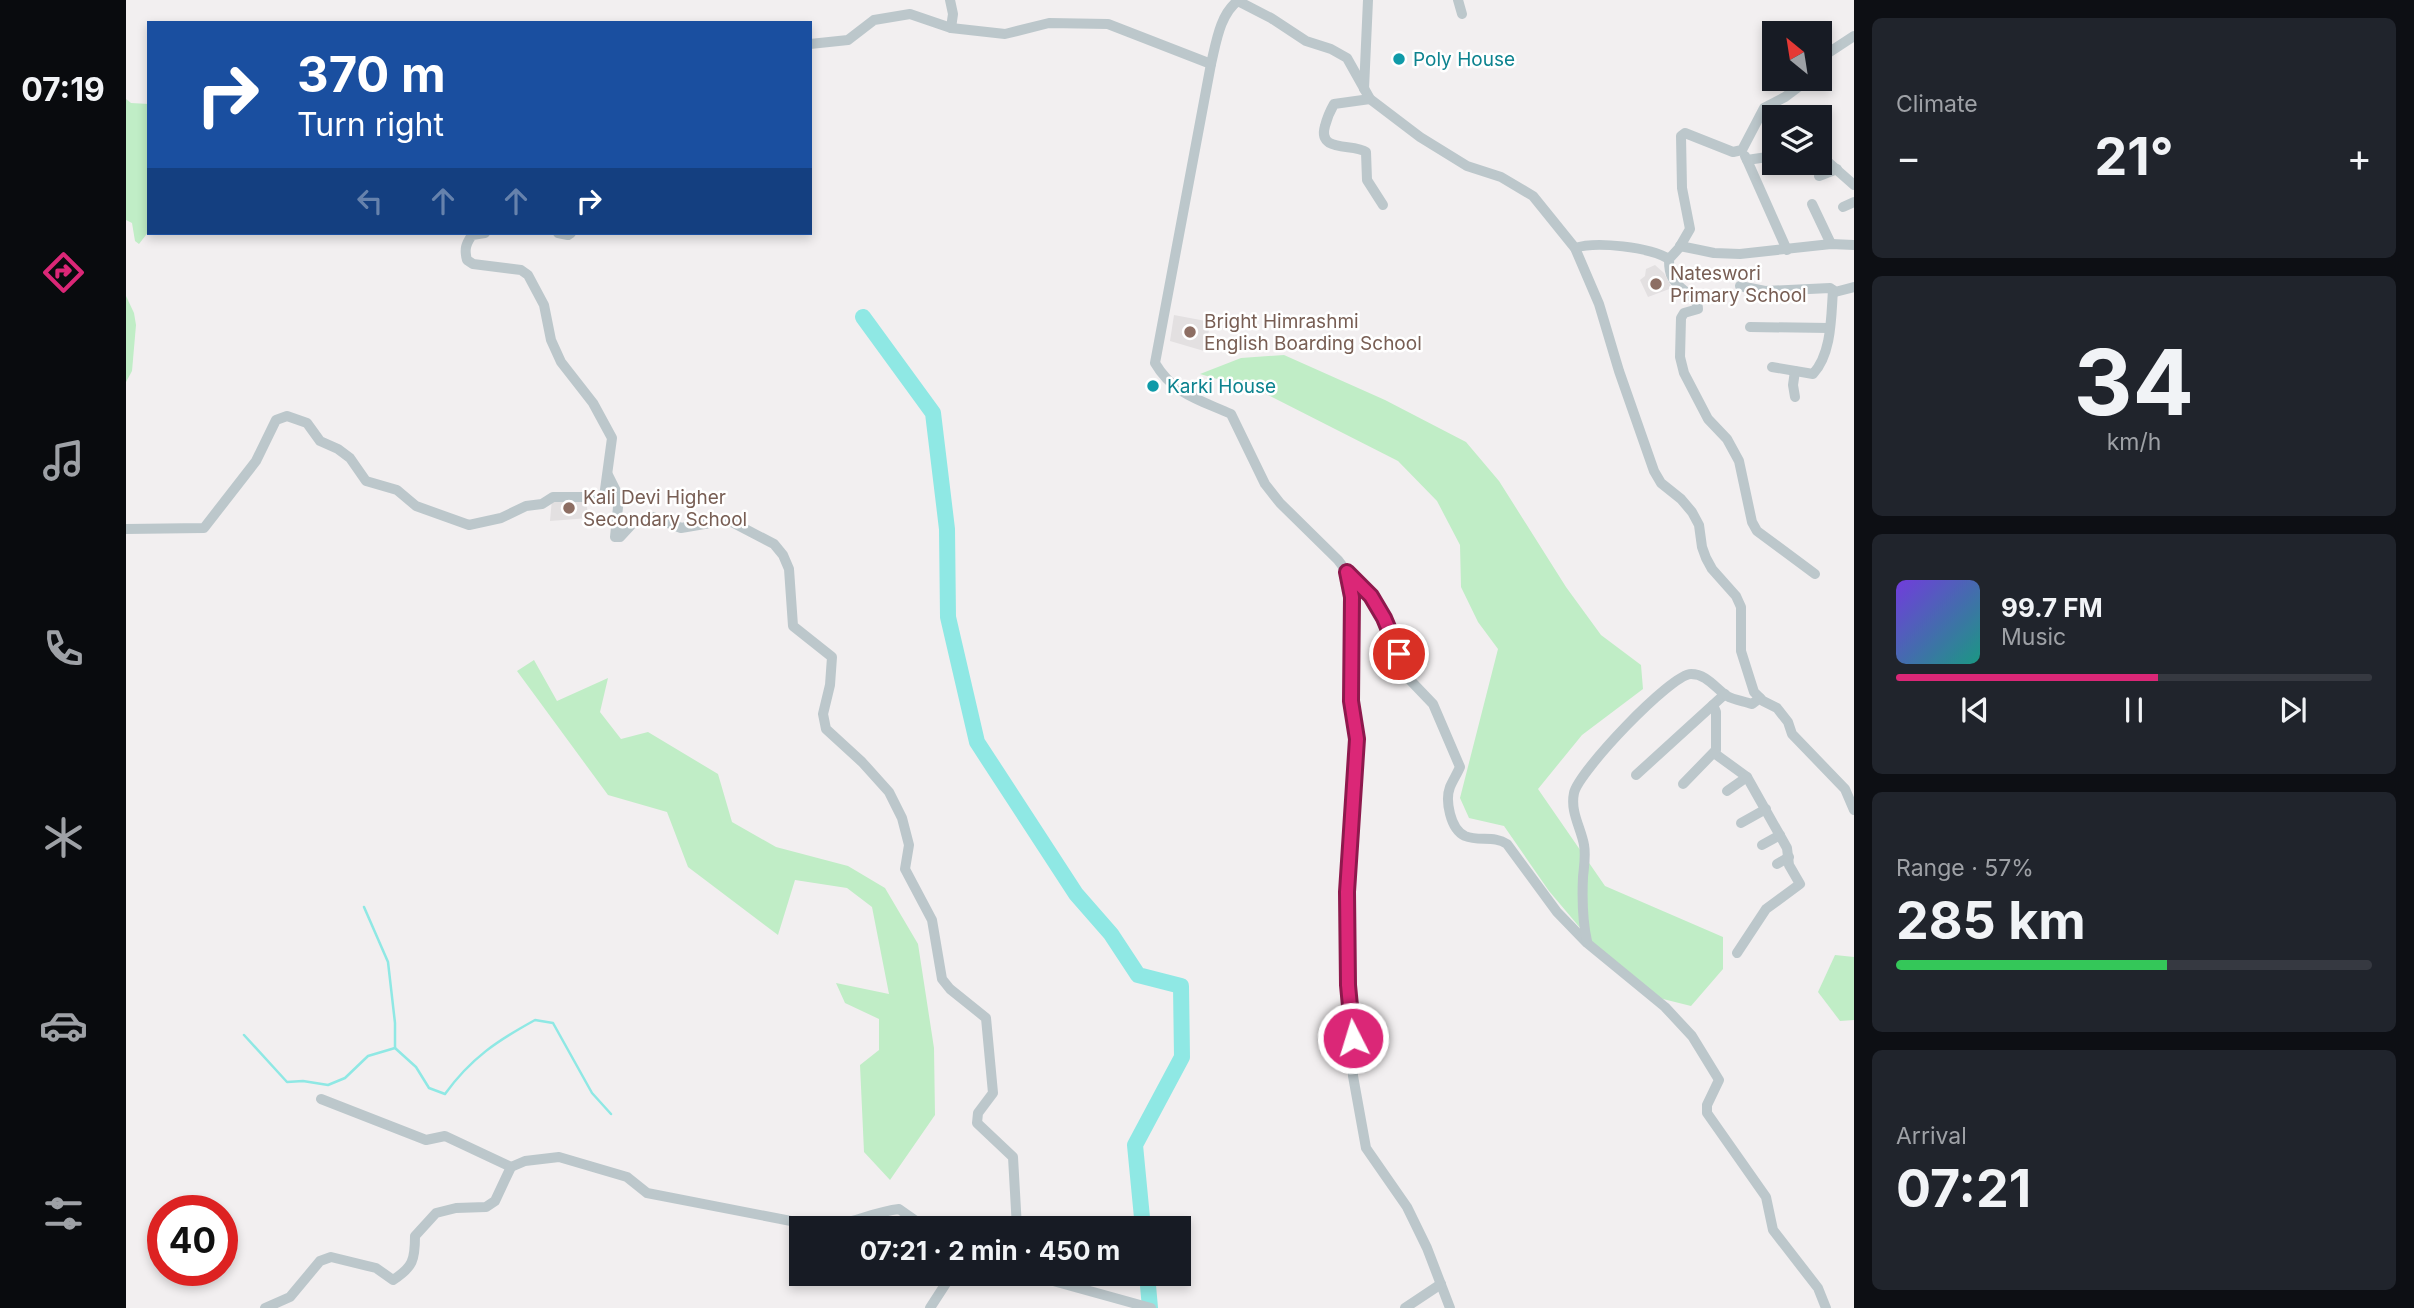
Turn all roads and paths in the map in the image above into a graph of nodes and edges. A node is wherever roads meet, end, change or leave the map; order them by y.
1 (950, 0) edge
2 (1237, 0) edge
3 (1368, 0) edge
4 (1458, 0) edge
5 (1462, 15) dead end
6 (951, 28) junction
7 (1854, 36) edge
8 (812, 44) edge
9 (1832, 50) edge
10 (1211, 64) junction
11 (1793, 91) edge
12 (1367, 96) junction
13 (1745, 155) junction
14 (1762, 156) edge
15 (1832, 165) edge
16 (1837, 169) junction
17 (1819, 176) dead end
18 (1854, 185) edge
19 (1812, 204) dead end
20 (1383, 205) dead end
21 (472, 235) edge
22 (1830, 244) junction
23 (1680, 246) junction
24 (1854, 246) edge
25 (1575, 248) junction
26 (1787, 250) junction
27 (1669, 259) junction
28 (1740, 286) dead end
29 (1854, 287) edge
30 (1833, 290) junction
31 (1750, 327) dead end
32 (1829, 328) junction
33 (1772, 367) dead end
34 (1795, 371) junction
35 (1795, 397) dead end
36 (608, 475) junction
37 (126, 529) edge
38 (1347, 572) junction
39 (1815, 574) dead end
40 (1724, 694) junction
41 (1760, 698) junction
42 (1713, 705) junction
43 (1714, 753) junction
44 (1636, 775) dead end
45 (1747, 777) junction
46 (1683, 784) dead end
47 (1727, 791) dead end
48 (1766, 809) junction
49 (1854, 810) edge
50 (1741, 823) dead end
51 (1780, 835) junction
52 (1762, 845) dead end
53 (1789, 857) junction
54 (1777, 864) dead end
55 (1587, 943) junction
56 (1737, 953) dead end
57 (321, 1100) dead end
58 (512, 1167) junction
59 (870, 1216) edge
60 (909, 1216) edge
61 (1016, 1216) edge
62 (789, 1221) edge
63 (1441, 1284) junction
64 (944, 1286) edge
65 (1070, 1286) edge
66 (265, 1308) edge
67 (930, 1308) edge
68 (1151, 1308) edge
69 (1405, 1308) edge
70 (1450, 1308) edge
71 (1826, 1308) edge

1 - 6 street
2 - 10 street
2 - 12 street
3 - 12 street
4 - 5 street
6 - 8 street
6 - 10 street
7 - 9 street
10 - 38 street
11 - 13 street
12 - 20 street
12 - 25 street
13 - 14 street
13 - 23 street
13 - 26 street
15 - 16 street
16 - 17 street
16 - 18 street
19 - 22 street
21 - 36 street
22 - 24 street
22 - 26 street
23 - 26 street
23 - 27 street
25 - 27 street
25 - 41 street
27 - 39 street
28 - 30 street
29 - 30 street
30 - 32 street
31 - 32 street
32 - 34 street
33 - 34 street
34 - 35 street
36 - 37 street
36 - 61 street
38 - 55 street
38 - 63 street
40 - 41 street
40 - 42 street
40 - 55 street
41 - 49 street
42 - 43 street
42 - 44 street
43 - 45 street
43 - 46 street
45 - 47 street
45 - 48 street
48 - 50 street
48 - 51 street
51 - 52 street
51 - 53 street
53 - 54 street
53 - 56 street
55 - 71 street
57 - 58 street
58 - 62 street
58 - 66 street
59 - 60 street
63 - 69 street
63 - 70 street
64 - 67 street
65 - 68 street

